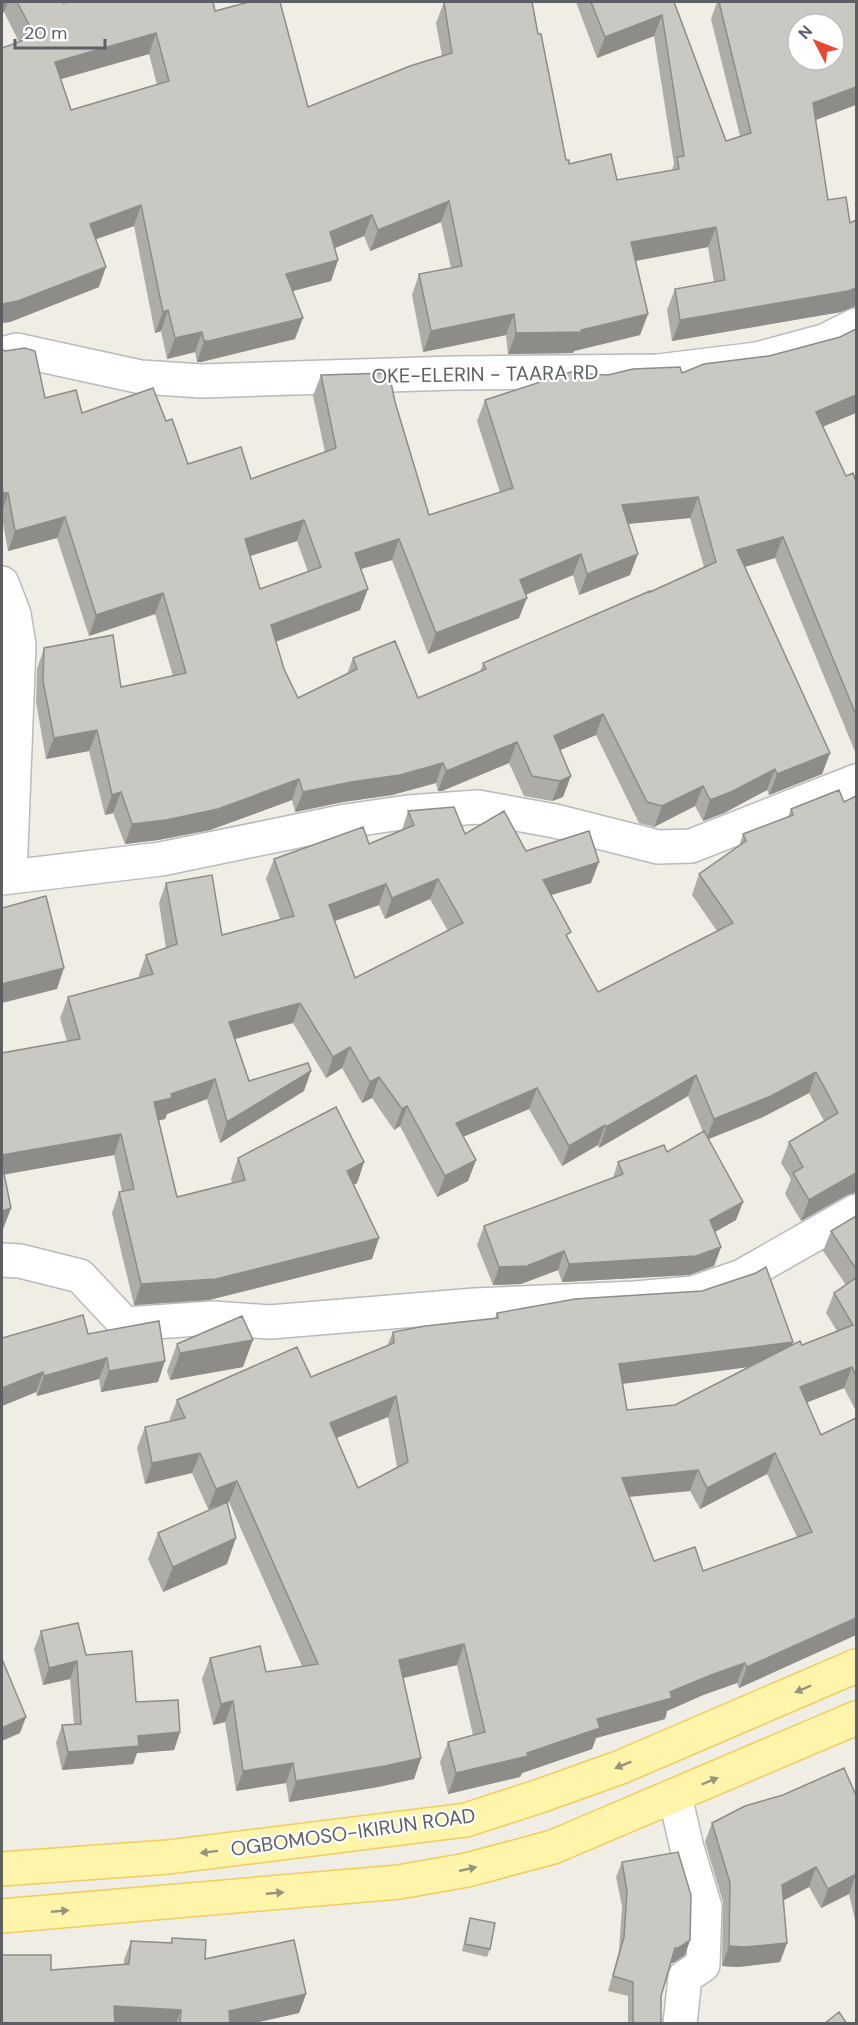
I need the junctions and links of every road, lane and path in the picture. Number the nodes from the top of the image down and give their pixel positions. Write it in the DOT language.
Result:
graph roads {
  1 [pos="856,325"];
  2 [pos="2,354"];
  3 [pos="2,583"];
  4 [pos="856,782"];
  5 [pos="6,877"];
  6 [pos="856,1211"];
  7 [pos="2,1260"];
  8 [pos="856,1666"];
  9 [pos="856,1718"];
  10 [pos="675,1796"];
  11 [pos="2,1869"];
  12 [pos="2,1916"];
  13 [pos="680,2024"];
  1 -- 2 [label="street, OKE-ELERIN - TAARA RD"];
  3 -- 5 [label="street"];
  4 -- 5 [label="street"];
  6 -- 7 [label="street"];
  8 -- 11 [label="main road, OGBOMOSO-IKIRUN ROAD, one-way"];
  10 -- 9 [label="main road, one-way"];
  12 -- 10 [label="main road, one-way"];
  10 -- 13 [label="street"];
}
